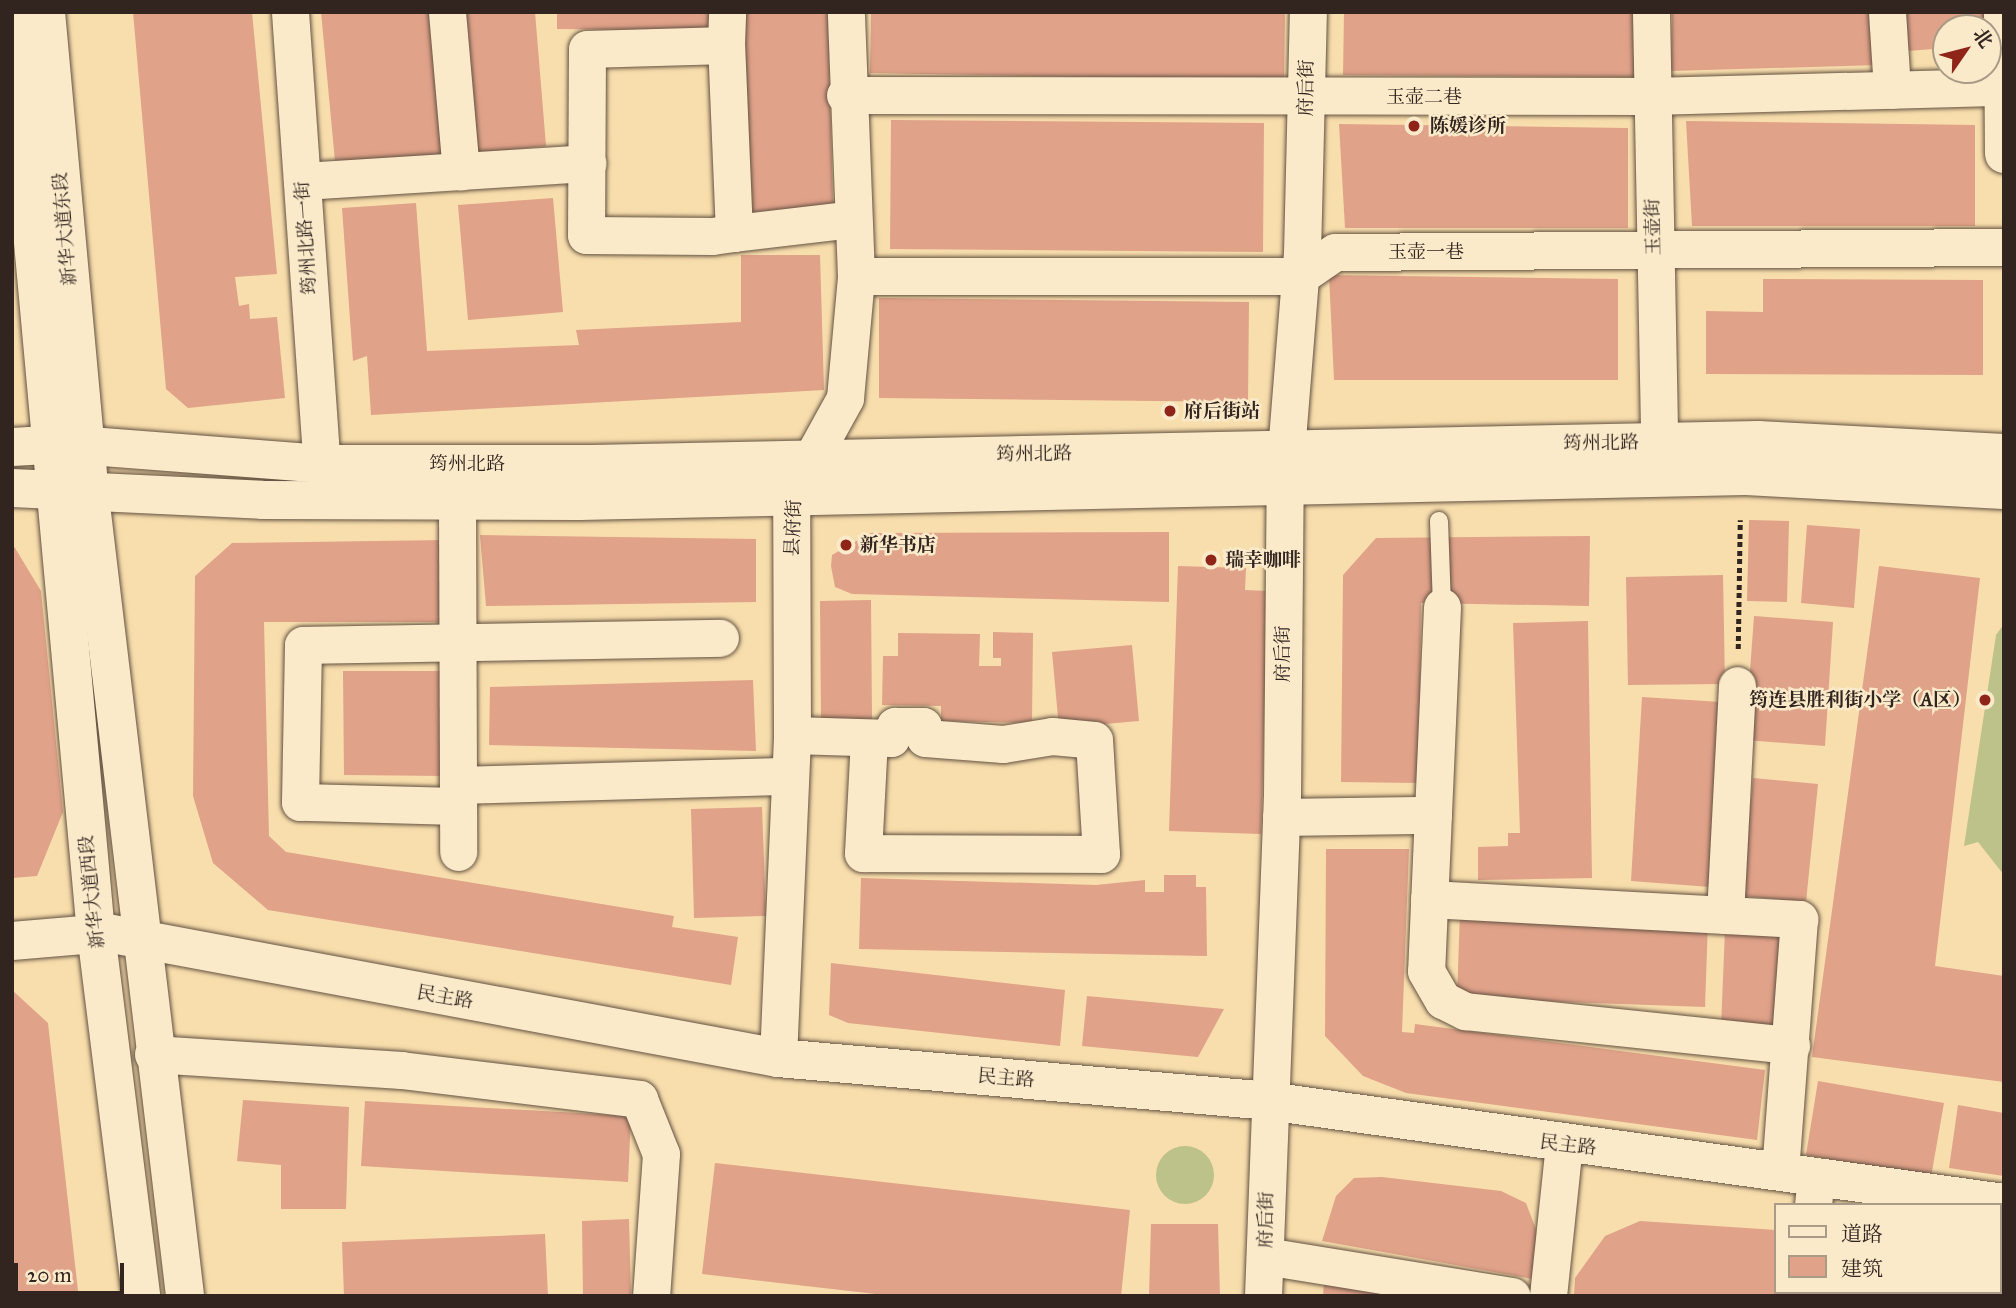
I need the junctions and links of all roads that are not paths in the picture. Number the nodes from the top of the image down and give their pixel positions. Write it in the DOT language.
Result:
graph roads {
  1 [pos="12,12"];
  2 [pos="46,12"];
  3 [pos="290,12"];
  4 [pos="447,12"];
  5 [pos="846,12"];
  6 [pos="1308,12"];
  7 [pos="1651,12"];
  8 [pos="1887,12"];
  9 [pos="2003,12"];
  10 [pos="726,29"];
  11 [pos="2003,87"];
  12 [pos="1892,90"];
  13 [pos="845,95"];
  14 [pos="1651,96"];
  15 [pos="1306,98"];
  16 [pos="2004,154"];
  17 [pos="587,163"];
  18 [pos="461,171"];
  19 [pos="302,181"];
  20 [pos="853,219"];
  21 [pos="734,233"];
  22 [pos="2004,247"];
  23 [pos="1653,251"];
  24 [pos="23,260"];
  25 [pos="856,275"];
  26 [pos="1300,276"];
  27 [pos="1659,442"];
  28 [pos="66,445"];
  29 [pos="12,447"];
  30 [pos="812,459"];
  31 [pos="2003,459"];
  32 [pos="322,464"];
  33 [pos="1285,466"];
  34 [pos="70,487"];
  35 [pos="12,488"];
  36 [pos="791,496"];
  37 [pos="457,500"];
  38 [pos="1439,521"];
  39 [pos="1442,607"];
  40 [pos="720,638"];
  41 [pos="459,641"];
  42 [pos="1737,685"];
  43 [pos="792,735"];
  44 [pos="869,738"];
  45 [pos="790,776"];
  46 [pos="458,795"];
  47 [pos="1433,815"];
  48 [pos="1281,817"];
  49 [pos="458,852"];
  50 [pos="1429,899"];
  51 [pos="1725,915"];
  52 [pos="96,933"];
  53 [pos="12,941"];
  54 [pos="138,941"];
  55 [pos="1791,1045"];
  56 [pos="153,1054"];
  57 [pos="778,1058"];
  58 [pos="1268,1101"];
  59 [pos="1564,1145"];
  60 [pos="1803,1184"];
  61 [pos="2004,1203"];
  62 [pos="1265,1256"];
  63 [pos="1440,1290"];
  64 [pos="141,1296"];
  65 [pos="185,1296"];
  66 [pos="651,1296"];
  67 [pos="1264,1296"];
  68 [pos="1512,1296"];
  69 [pos="1548,1296"];
  1 -- 24 [label="main road, 新华大道东段"];
  2 -- 28 [label="main road, 新华大道东段"];
  3 -- 19 [label="street, 筠州北路一街"];
  4 -- 18 [label="street"];
  5 -- 13 [label="street, 县府街"];
  6 -- 15 [label="street, 府后街"];
  7 -- 14 [label="street, 玉壶街"];
  8 -- 12 [label="street"];
  9 -- 11 [label="main road"];
  10 -- 17 [label="street"];
  10 -- 21 [label="street"];
  11 -- 12 [label="street, 玉壶二巷"];
  11 -- 16 [label="main road"];
  12 -- 14 [label="street, 玉壶二巷"];
  13 -- 15 [label="street, 玉壶二巷"];
  13 -- 20 [label="street, 县府街"];
  14 -- 15 [label="street, 玉壶二巷"];
  14 -- 23 [label="street, 玉壶街"];
  15 -- 26 [label="street, 府后街"];
  17 -- 18 [label="street"];
  17 -- 21 [label="street"];
  18 -- 19 [label="street"];
  19 -- 32 [label="street, 筠州北路一街"];
  20 -- 21 [label="street"];
  20 -- 25 [label="street, 县府街"];
  22 -- 23 [label="street, 玉壶一巷"];
  23 -- 26 [label="street, 玉壶一巷"];
  23 -- 27 [label="street, 玉壶街"];
  24 -- 28 [label="main road, 新华大道东段"];
  25 -- 26 [label="street"];
  25 -- 30 [label="street, 县府街"];
  26 -- 33 [label="street, 府后街"];
  27 -- 31 [label="main road, 筠州北路"];
  27 -- 33 [label="main road, 筠州北路"];
  28 -- 29 [label="main road, 筠州北路"];
  28 -- 32 [label="main road, 筠州北路"];
  28 -- 34 [label="main road"];
  30 -- 32 [label="main road, 筠州北路"];
  30 -- 33 [label="main road, 筠州北路"];
  30 -- 36 [label="street, 县府街"];
  31 -- 33 [label="main road, 筠州北路"];
  33 -- 36 [label="main road, 筠州北路"];
  33 -- 48 [label="street, 府后街"];
  34 -- 35 [label="main road, 筠州北路"];
  34 -- 37 [label="main road, 筠州北路"];
  34 -- 52 [label="main road, 新华大道西段"];
  34 -- 54 [label="main road"];
  36 -- 37 [label="main road, 筠州北路"];
  36 -- 43 [label="street, 县府街"];
  37 -- 41 [label="street"];
  38 -- 39 [label="lane"];
  39 -- 47 [label="street"];
  40 -- 41 [label="street"];
  41 -- 46 [label="street"];
  41 -- 46 [label="street"];
  42 -- 51 [label="street"];
  43 -- 44 [label="street"];
  43 -- 45 [label="street, 县府街"];
  44 -- 44 [label="street"];
  45 -- 46 [label="street"];
  45 -- 57 [label="street, 县府街"];
  46 -- 49 [label="street"];
  47 -- 48 [label="street"];
  47 -- 50 [label="street"];
  48 -- 58 [label="street, 府后街"];
  50 -- 51 [label="street"];
  50 -- 55 [label="street"];
  51 -- 55 [label="street"];
  52 -- 53 [label="main road, 民主路"];
  52 -- 54 [label="main road, 民主路"];
  52 -- 64 [label="main road, 新华大道西段"];
  54 -- 56 [label="main road"];
  54 -- 57 [label="main road, 民主路"];
  55 -- 60 [label="street"];
  56 -- 65 [label="main road"];
  56 -- 66 [label="street"];
  57 -- 58 [label="main road, 民主路"];
  58 -- 59 [label="main road, 民主路"];
  58 -- 62 [label="street, 府后街"];
  59 -- 60 [label="main road, 民主路"];
  59 -- 69 [label="street"];
  60 -- 61 [label="main road, 民主路"];
  62 -- 63 [label="street"];
  62 -- 67 [label="street, 府后街"];
  63 -- 68 [label="street"];
}
